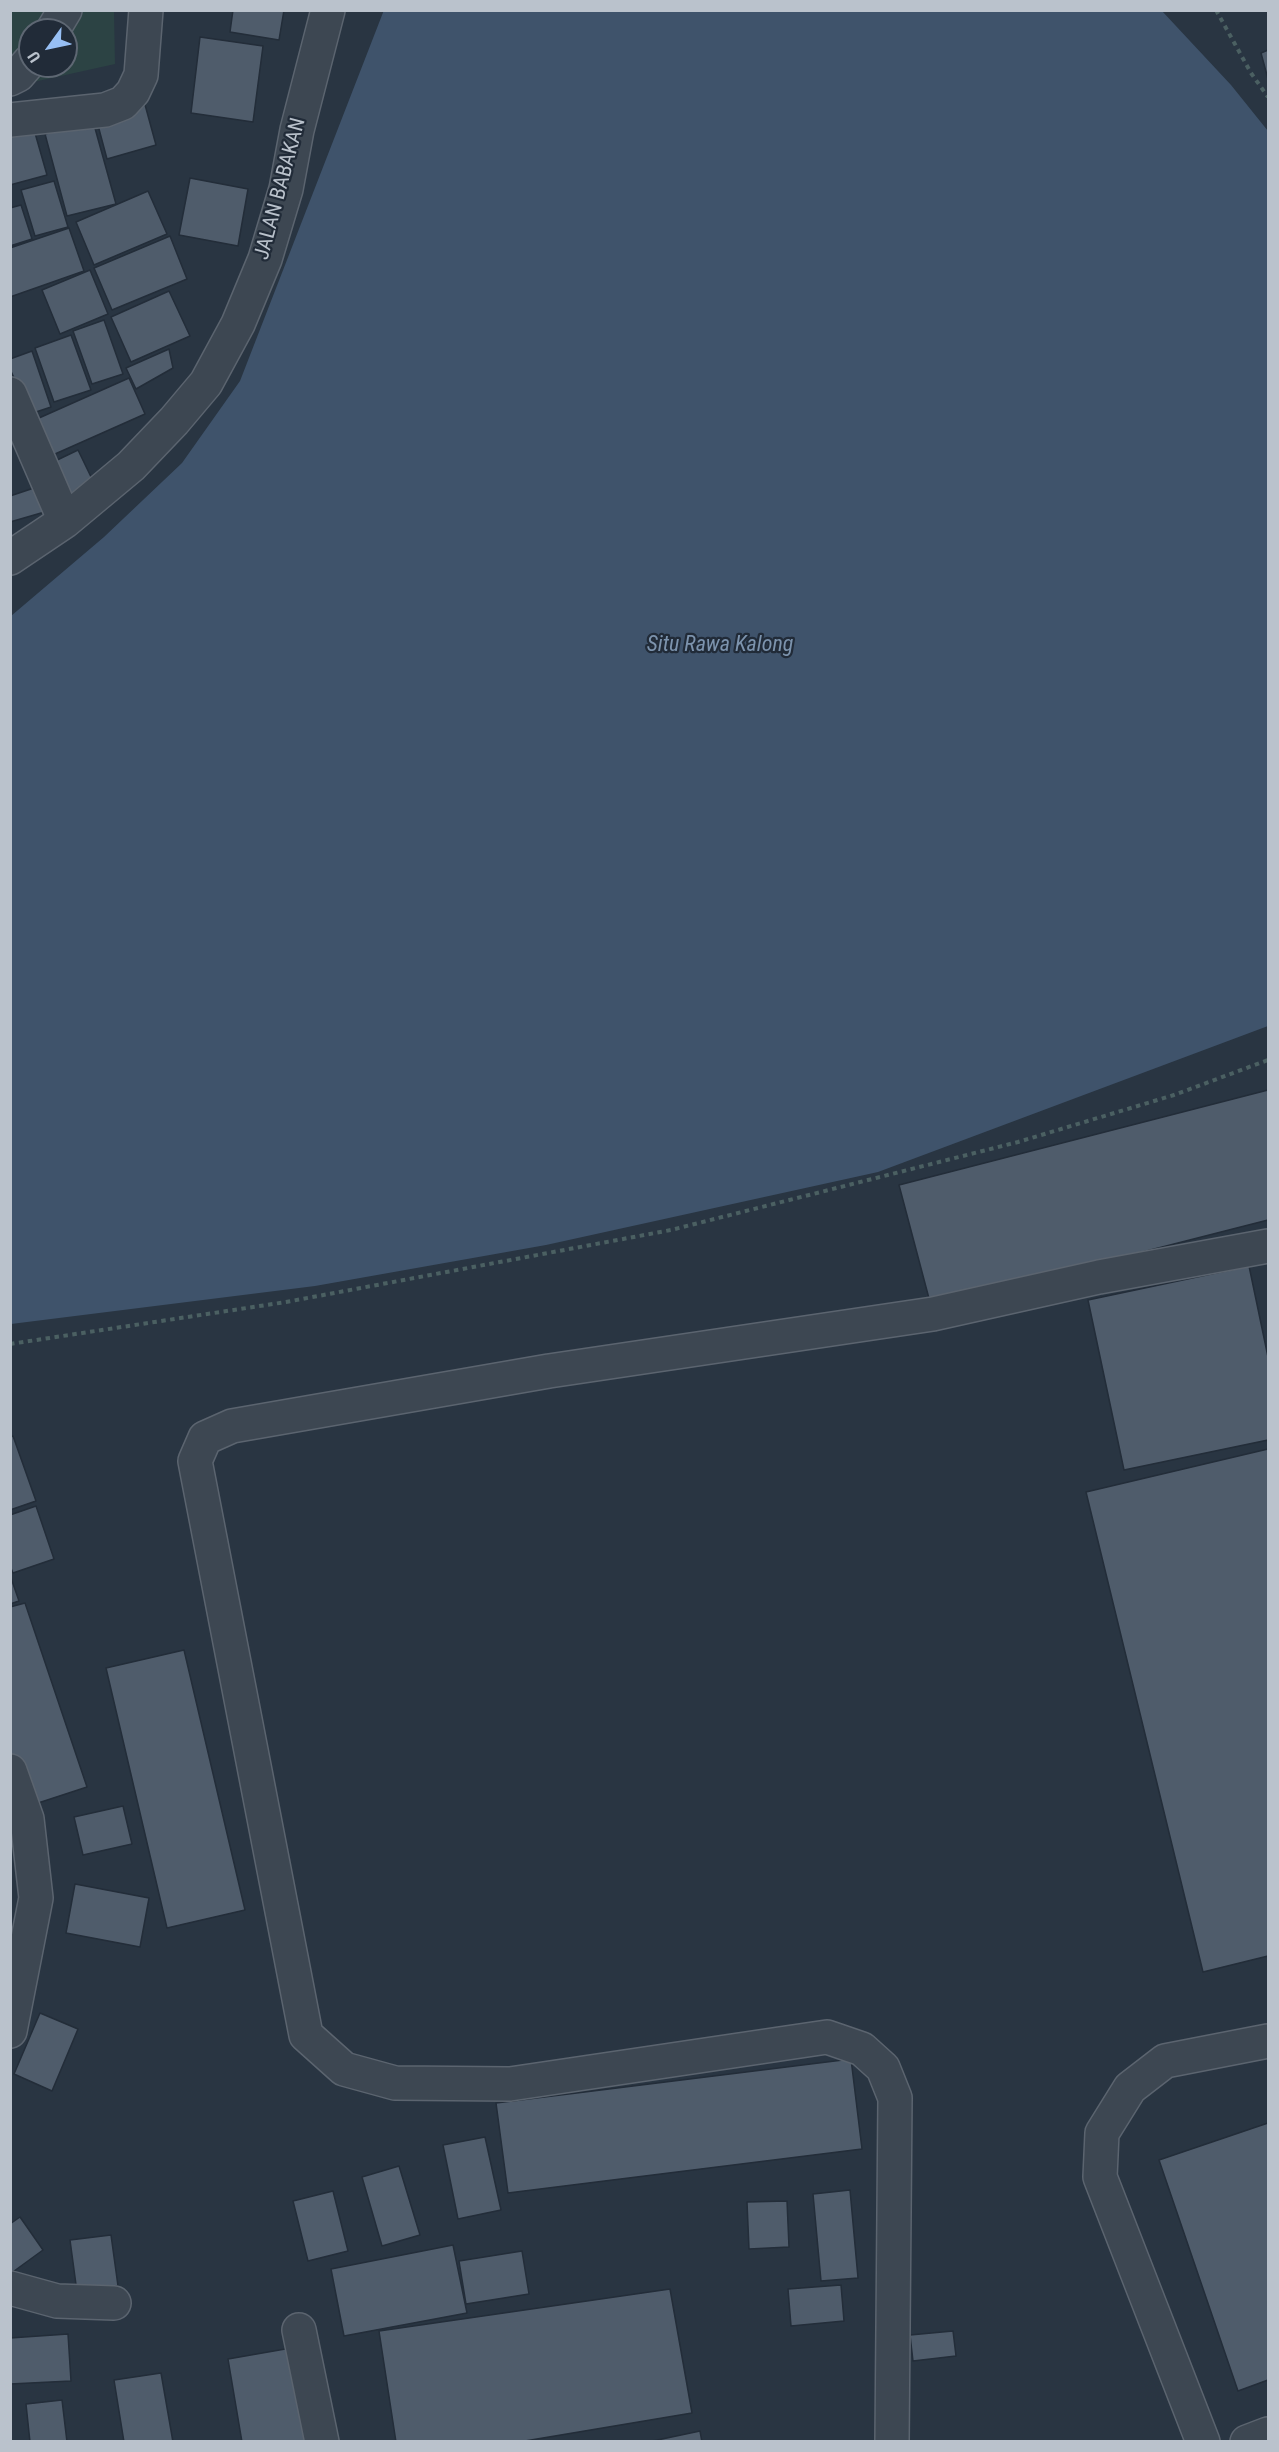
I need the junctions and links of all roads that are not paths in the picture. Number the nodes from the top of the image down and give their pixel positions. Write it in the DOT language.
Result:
graph roads {
  1 [pos="146,10"];
  2 [pos="328,10"];
  3 [pos="10,120"];
  4 [pos="10,394"];
  5 [pos="65,521"];
  6 [pos="10,558"];
  7 [pos="1269,1246"];
  8 [pos="10,1771"];
  9 [pos="10,2031"];
  10 [pos="1269,2042"];
  11 [pos="10,2288"];
  12 [pos="114,2303"];
  13 [pos="299,2330"];
  14 [pos="1269,2434"];
  15 [pos="322,2442"];
  16 [pos="892,2442"];
  17 [pos="1203,2442"];
  18 [pos="1247,2442"];
  1 -- 3 [label="street"];
  2 -- 5 [label="street, JALAN BABAKAN"];
  4 -- 5 [label="street"];
  5 -- 6 [label="street, JALAN BABAKAN"];
  7 -- 16 [label="street"];
  8 -- 9 [label="street"];
  10 -- 17 [label="street"];
  11 -- 12 [label="street"];
  13 -- 15 [label="street"];
  14 -- 18 [label="street"];
}
